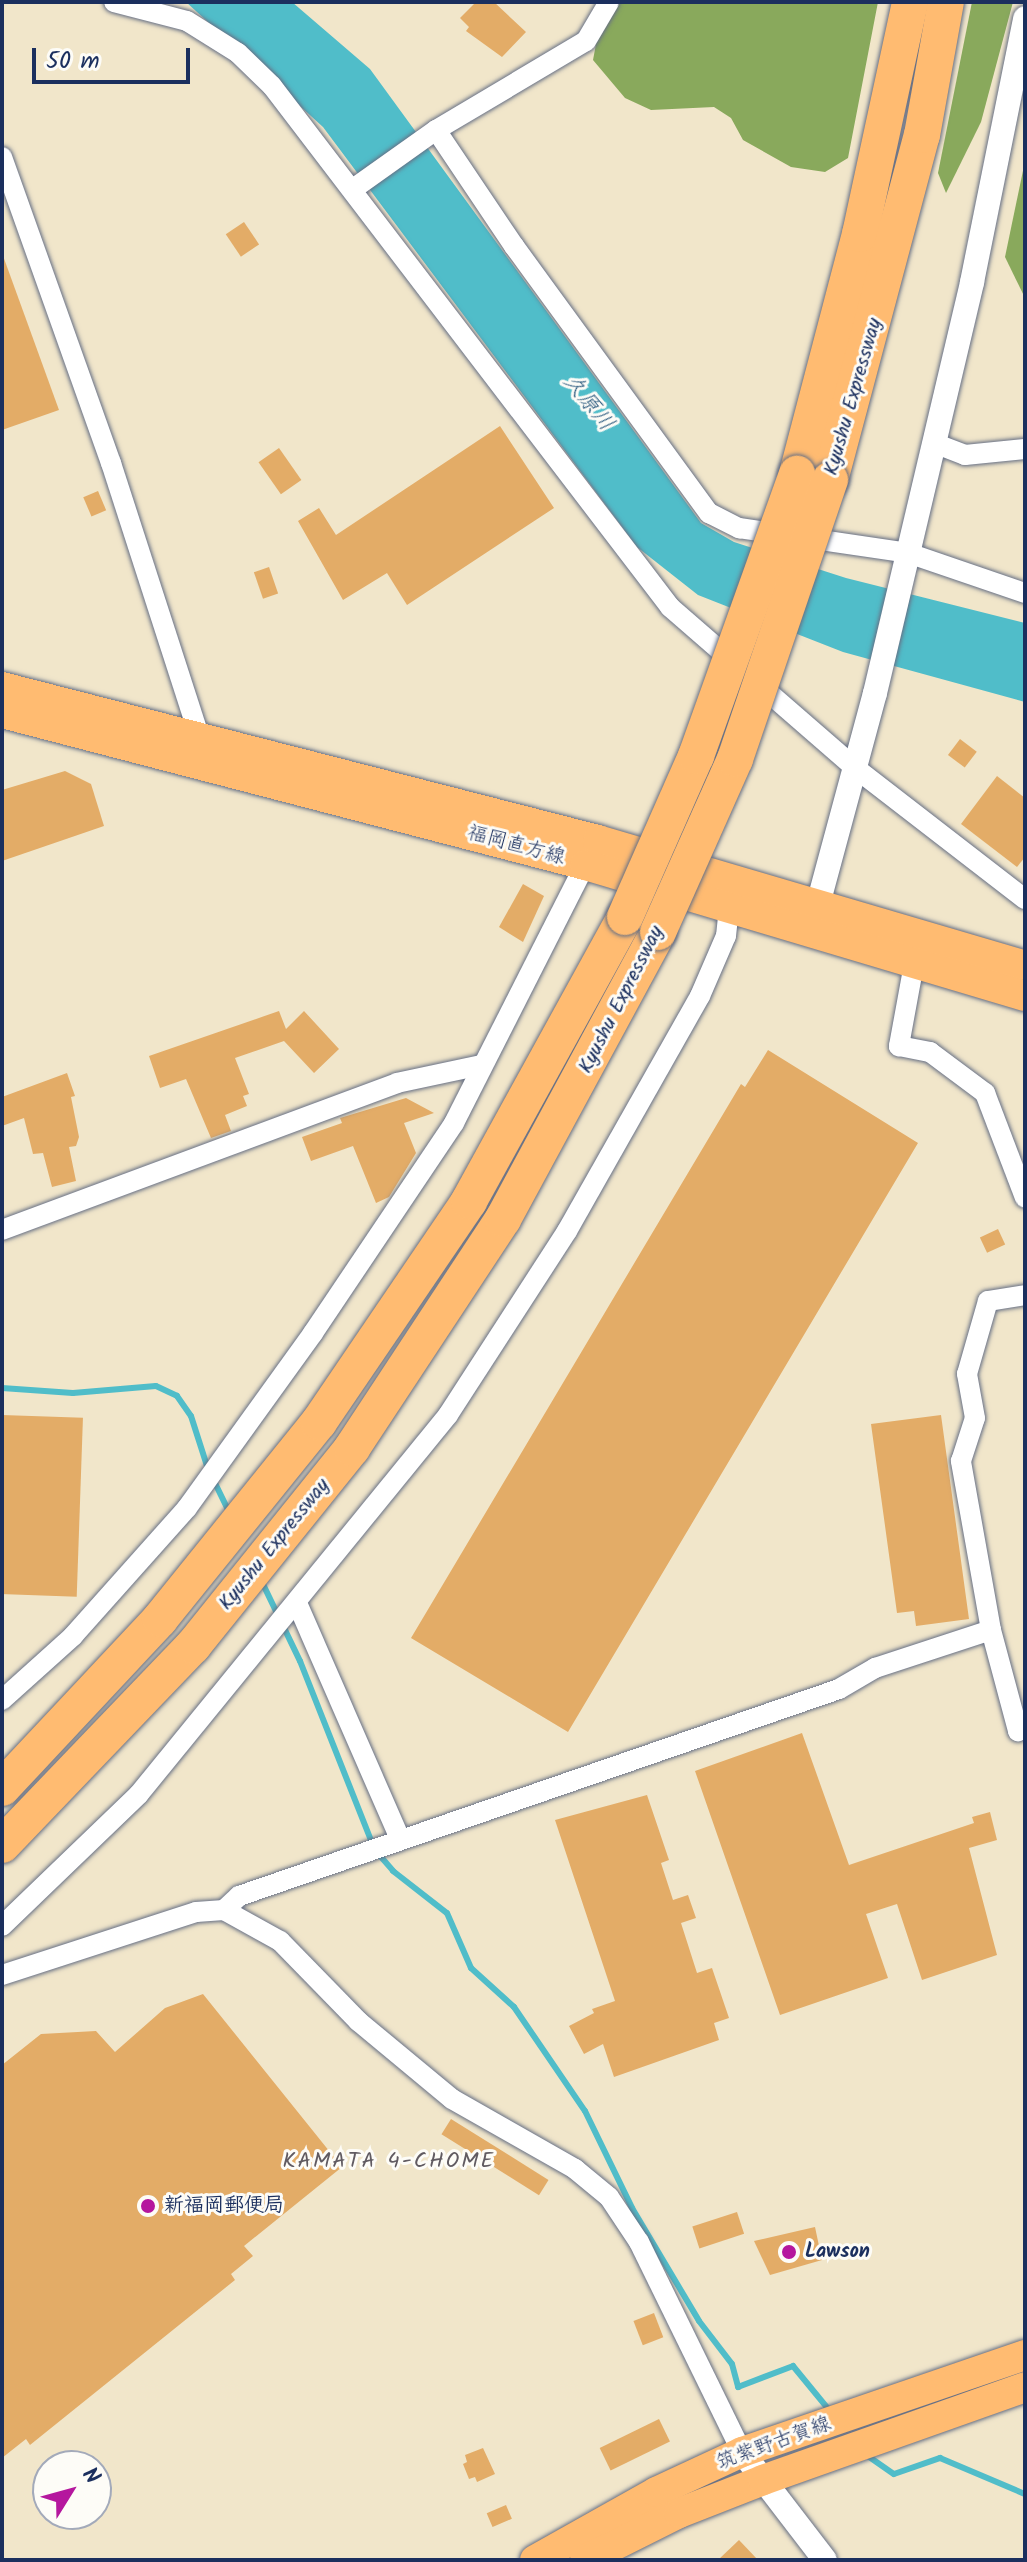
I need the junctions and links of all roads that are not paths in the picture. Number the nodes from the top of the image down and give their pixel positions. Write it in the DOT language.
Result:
graph roads {
  1 [pos="114,2"];
  2 [pos="609,2"];
  3 [pos="910,2"];
  4 [pos="946,2"];
  5 [pos="1025,18"];
  6 [pos="436,130"];
  7 [pos="2,157"];
  8 [pos="359,185"];
  9 [pos="934,443"];
  10 [pos="1025,449"];
  11 [pos="814,477"];
  12 [pos="908,553"];
  13 [pos="1025,593"];
  14 [pos="2,687"];
  15 [pos="2,713"];
  16 [pos="200,739"];
  17 [pos="854,767"];
  18 [pos="585,865"];
  19 [pos="1025,899"];
  20 [pos="729,907"];
  21 [pos="814,917"];
  22 [pos="916,948"];
  23 [pos="1025,966"];
  24 [pos="1025,996"];
  25 [pos="482,1065"];
  26 [pos="1025,1198"];
  27 [pos="2,1230"];
  28 [pos="1025,1295"];
  29 [pos="297,1603"];
  30 [pos="991,1630"];
  31 [pos="2,1700"];
  32 [pos="1025,1729"];
  33 [pos="2,1788"];
  34 [pos="400,1839"];
  35 [pos="2,1845"];
  36 [pos="224,1910"];
  37 [pos="2,1926"];
  38 [pos="2,1975"];
  39 [pos="1025,2355"];
  40 [pos="1025,2387"];
  41 [pos="742,2452"];
  42 [pos="763,2480"];
  43 [pos="535,2560"];
  44 [pos="585,2560"];
  45 [pos="825,2560"];
  1 -- 8 [label="street"];
  2 -- 6 [label="street"];
  3 -- 11 [label="highway, Kyushu Expressway"];
  4 -- 11 [label="highway, Kyushu Expressway"];
  5 -- 9 [label="street"];
  6 -- 8 [label="street"];
  6 -- 12 [label="street"];
  7 -- 16 [label="street"];
  8 -- 17 [label="street"];
  9 -- 10 [label="street"];
  9 -- 12 [label="street"];
  11 -- 33 [label="highway, Kyushu Expressway, bridge"];
  11 -- 35 [label="highway, Kyushu Expressway, bridge"];
  12 -- 13 [label="street"];
  12 -- 17 [label="street"];
  14 -- 16 [label="main road, 福岡直方線"];
  15 -- 18 [label="main road, 福岡直方線"];
  16 -- 21 [label="main road, 福岡直方線"];
  17 -- 19 [label="street"];
  17 -- 21 [label="street"];
  18 -- 20 [label="main road, 福岡直方線"];
  18 -- 25 [label="street"];
  20 -- 21 [label="main road, 福岡直方線"];
  20 -- 29 [label="street"];
  21 -- 22 [label="main road, 福岡直方線"];
  22 -- 23 [label="main road, 福岡直方線"];
  22 -- 24 [label="main road, 福岡直方線"];
  22 -- 26 [label="street"];
  25 -- 27 [label="street"];
  25 -- 31 [label="street"];
  28 -- 30 [label="street"];
  29 -- 34 [label="street"];
  29 -- 37 [label="street"];
  30 -- 32 [label="street"];
  30 -- 34 [label="street"];
  34 -- 36 [label="street"];
  36 -- 38 [label="street"];
  36 -- 41 [label="street"];
  39 -- 41 [label="main road, 筑紫野古賀線"];
  40 -- 42 [label="main road, 筑紫野古賀線"];
  41 -- 42 [label="street"];
  41 -- 43 [label="main road, 筑紫野古賀線"];
  42 -- 44 [label="main road, 筑紫野古賀線"];
  42 -- 45 [label="street"];
}
